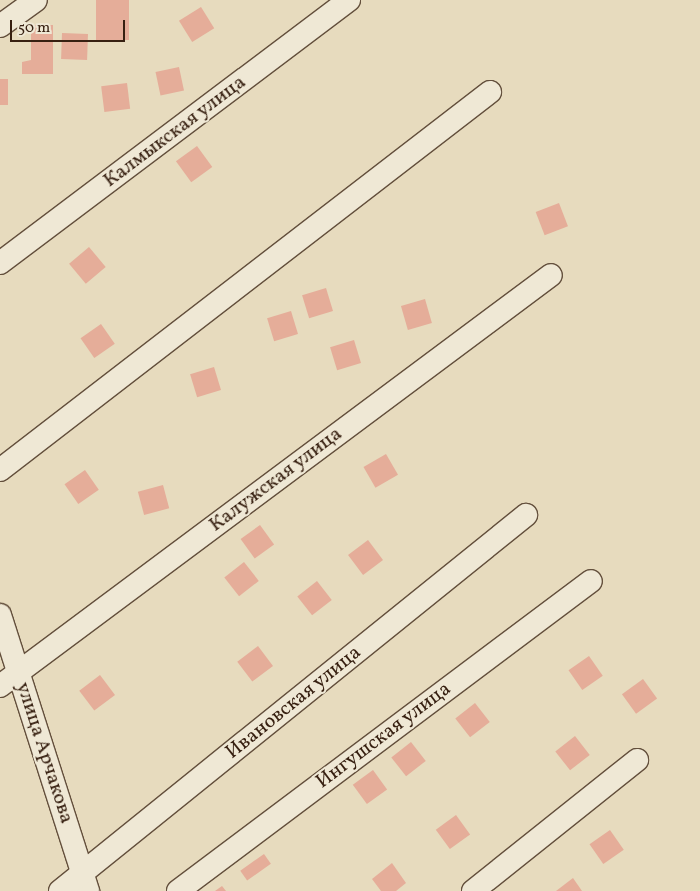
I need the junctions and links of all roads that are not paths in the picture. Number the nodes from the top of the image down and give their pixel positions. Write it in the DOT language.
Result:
graph roads {
  1 [pos="36,0"];
  2 [pos="349,0"];
  3 [pos="0,26"];
  4 [pos="490,92"];
  5 [pos="0,263"];
  6 [pos="551,275"];
  7 [pos="0,470"];
  8 [pos="526,515"];
  9 [pos="590,581"];
  10 [pos="0,615"];
  11 [pos="18,672"];
  12 [pos="0,686"];
  13 [pos="638,760"];
  14 [pos="85,883"];
  15 [pos="60,891"];
  16 [pos="178,891"];
  17 [pos="473,891"];
  1 -- 3 [label="street"];
  2 -- 5 [label="street, Калмыкская улица"];
  4 -- 7 [label="street"];
  6 -- 11 [label="street, Калужская улица"];
  8 -- 14 [label="street, Ивановская улица"];
  9 -- 16 [label="street, Ингушская улица"];
  10 -- 11 [label="street, улица Арчакова"];
  11 -- 12 [label="street, Калужская улица"];
  11 -- 14 [label="street, улица Арчакова"];
  13 -- 17 [label="street"];
  14 -- 15 [label="street, Ивановская улица"];
}
